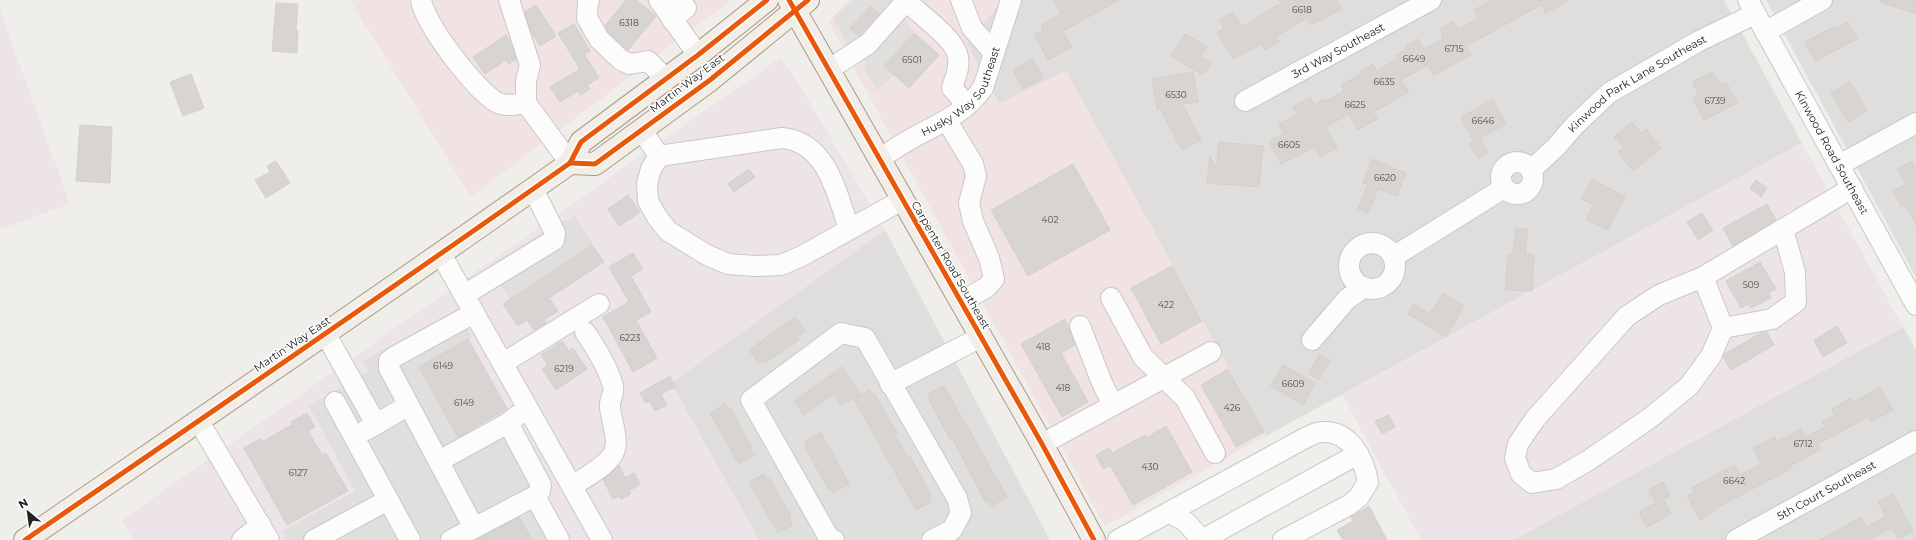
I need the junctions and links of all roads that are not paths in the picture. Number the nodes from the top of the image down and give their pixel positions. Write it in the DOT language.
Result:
graph roads {
  1 [pos="422,0"];
  2 [pos="509,0"];
  3 [pos="589,0"];
  4 [pos="659,0"];
  5 [pos="767,0"];
  6 [pos="906,0"];
  7 [pos="961,0"];
  8 [pos="1011,0"];
  9 [pos="1430,0"];
  10 [pos="1822,0"];
  11 [pos="798,4"];
  12 [pos="683,7"];
  13 [pos="1751,7"];
  14 [pos="1765,32"];
  15 [pos="994,53"];
  16 [pos="698,55"];
  17 [pos="828,70"];
  18 [pos="666,79"];
  19 [pos="1245,101"];
  20 [pos="526,103"];
  21 [pos="967,105"];
  22 [pos="946,121"];
  23 [pos="1916,124"];
  24 [pos="642,130"];
  25 [pos="659,156"];
  26 [pos="879,159"];
  27 [pos="570,163"];
  28 [pos="1839,165"];
  29 [pos="1852,188"];
  30 [pos="533,189"];
  31 [pos="902,200"];
  32 [pos="849,229"];
  33 [pos="1783,229"];
  34 [pos="441,254"];
  35 [pos="1393,257"];
  36 [pos="1703,276"];
  37 [pos="1364,287"];
  38 [pos="464,295"];
  39 [pos="1111,298"];
  40 [pos="961,302"];
  41 [pos="599,304"];
  42 [pos="1916,305"];
  43 [pos="474,313"];
  44 [pos="1080,326"];
  45 [pos="1723,328"];
  46 [pos="585,332"];
  47 [pos="325,333"];
  48 [pos="981,337"];
  49 [pos="1312,340"];
  50 [pos="1211,352"];
  51 [pos="503,363"];
  52 [pos="1166,377"];
  53 [pos="890,384"];
  54 [pos="335,402"];
  55 [pos="409,405"];
  56 [pos="1113,405"];
  57 [pos="527,407"];
  58 [pos="198,420"];
  59 [pos="508,423"];
  60 [pos="376,424"];
  61 [pos="354,437"];
  62 [pos="1916,442"];
  63 [pos="1042,444"];
  64 [pos="1215,454"];
  65 [pos="1358,454"];
  66 [pos="439,462"];
  67 [pos="572,486"];
  68 [pos="535,496"];
  69 [pos="388,500"];
  70 [pos="1171,511"];
  71 [pos="474,528"];
  72 [pos="265,533"];
  73 [pos="1310,534"];
  74 [pos="25,540"];
  75 [pos="242,540"];
  76 [pos="314,540"];
  77 [pos="410,540"];
  78 [pos="451,540"];
  79 [pos="559,540"];
  80 [pos="602,540"];
  81 [pos="834,540"];
  82 [pos="932,540"];
  83 [pos="1094,540"];
  84 [pos="1118,540"];
  85 [pos="1202,540"];
  86 [pos="1283,540"];
  87 [pos="1736,540"];
  1 -- 20 [label="street"];
  2 -- 20 [label="street"];
  3 -- 18 [label="street"];
  4 -- 12 [label="street"];
  5 -- 16 [label="main road, Martin Way East"];
  6 -- 17 [label="street"];
  6 -- 21 [label="street"];
  7 -- 15 [label="street"];
  8 -- 15 [label="street, Husky Way Southeast"];
  9 -- 19 [label="street, 3rd Way Southeast"];
  10 -- 14 [label="street"];
  11 -- 17 [label="main road, Carpenter Road Southeast"];
  11 -- 24 [label="main road, Martin Way East"];
  12 -- 16 [label="street"];
  13 -- 14 [label="street, Kinwood Road Southeast"];
  13 -- 35 [label="street, Kinwood Park Lane Southeast"];
  14 -- 28 [label="street, Kinwood Road Southeast"];
  15 -- 21 [label="street, Husky Way Southeast"];
  16 -- 18 [label="main road, Martin Way East"];
  17 -- 26 [label="main road, Carpenter Road Southeast"];
  18 -- 27 [label="main road, Martin Way East"];
  20 -- 27 [label="street"];
  21 -- 22 [label="street, Husky Way Southeast"];
  22 -- 26 [label="street, Husky Way Southeast"];
  22 -- 40 [label="street"];
  23 -- 28 [label="street"];
  24 -- 25 [label="street"];
  24 -- 27 [label="main road, Martin Way East"];
  25 -- 32 [label="street"];
  25 -- 32 [label="street"];
  26 -- 31 [label="main road, Carpenter Road Southeast"];
  27 -- 30 [label="main road, Martin Way East"];
  28 -- 29 [label="street, Kinwood Road Southeast"];
  29 -- 33 [label="street"];
  29 -- 42 [label="street, Kinwood Road Southeast"];
  30 -- 34 [label="main road, Martin Way East"];
  30 -- 38 [label="street"];
  31 -- 32 [label="street"];
  31 -- 40 [label="main road, Carpenter Road Southeast"];
  33 -- 36 [label="street"];
  33 -- 45 [label="street"];
  34 -- 38 [label="street"];
  34 -- 47 [label="main road, Martin Way East"];
  35 -- 37 [label="street"];
  35 -- 37 [label="street"];
  36 -- 45 [label="street"];
  36 -- 45 [label="street"];
  37 -- 49 [label="street"];
  38 -- 43 [label="street"];
  39 -- 52 [label="street"];
  40 -- 48 [label="main road, Carpenter Road Southeast"];
  41 -- 51 [label="street"];
  43 -- 51 [label="street"];
  43 -- 55 [label="street"];
  44 -- 56 [label="street"];
  46 -- 67 [label="street"];
  47 -- 58 [label="main road, Martin Way East"];
  47 -- 60 [label="street"];
  48 -- 53 [label="street"];
  48 -- 63 [label="main road, Carpenter Road Southeast"];
  50 -- 52 [label="street"];
  51 -- 57 [label="street"];
  52 -- 56 [label="street"];
  52 -- 64 [label="street"];
  53 -- 81 [label="street"];
  53 -- 82 [label="street"];
  54 -- 61 [label="street"];
  55 -- 60 [label="street"];
  55 -- 66 [label="street"];
  56 -- 63 [label="street"];
  57 -- 59 [label="street"];
  57 -- 67 [label="street"];
  58 -- 72 [label="street"];
  58 -- 74 [label="main road, Martin Way East"];
  59 -- 66 [label="street"];
  59 -- 68 [label="street"];
  60 -- 61 [label="street"];
  61 -- 69 [label="street"];
  62 -- 87 [label="street, 5th Court Southeast"];
  63 -- 83 [label="main road, Carpenter Road Southeast"];
  65 -- 70 [label="street"];
  65 -- 73 [label="street"];
  65 -- 85 [label="street"];
  66 -- 71 [label="street"];
  67 -- 80 [label="street"];
  68 -- 71 [label="street"];
  68 -- 79 [label="street"];
  69 -- 76 [label="street"];
  69 -- 77 [label="street"];
  70 -- 84 [label="street"];
  70 -- 85 [label="street"];
  71 -- 78 [label="street"];
  72 -- 75 [label="street"];
  73 -- 86 [label="street"];
}
